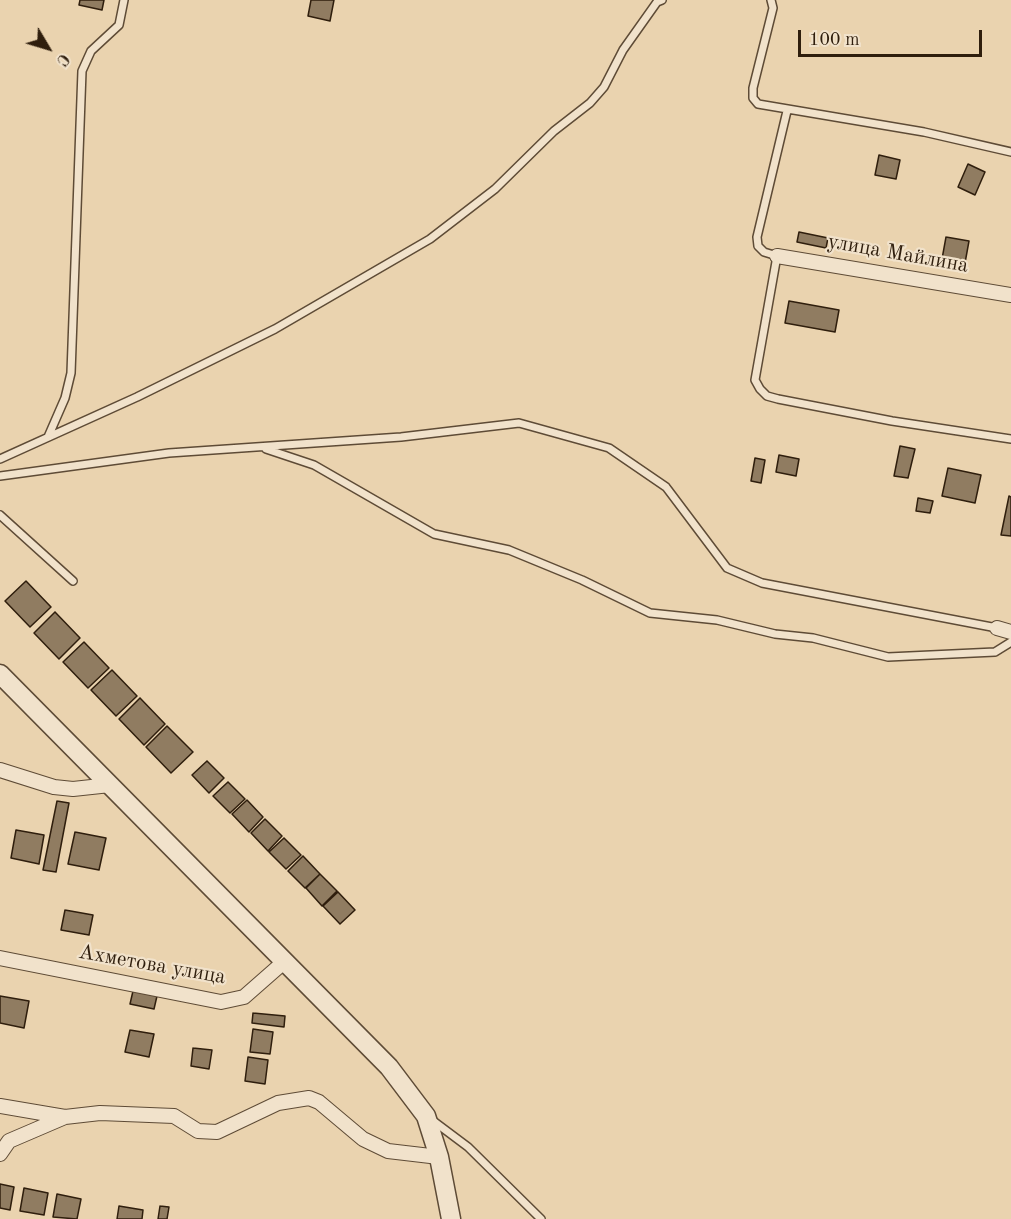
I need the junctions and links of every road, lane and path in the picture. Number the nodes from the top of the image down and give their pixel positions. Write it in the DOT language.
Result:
graph roads {
  1 [pos="124,0"];
  2 [pos="771,0"];
  3 [pos="658,1"];
  4 [pos="787,111"];
  5 [pos="1011,152"];
  6 [pos="777,256"];
  7 [pos="1011,295"];
  8 [pos="48,437"];
  9 [pos="1011,439"];
  10 [pos="261,447"];
  11 [pos="0,459"];
  12 [pos="0,476"];
  13 [pos="0,515"];
  14 [pos="73,581"];
  15 [pos="997,628"];
  16 [pos="1011,632"];
  17 [pos="1011,642"];
  18 [pos="0,674"];
  19 [pos="0,770"];
  20 [pos="110,785"];
  21 [pos="0,958"];
  22 [pos="285,961"];
  23 [pos="0,1106"];
  24 [pos="426,1116"];
  25 [pos="65,1117"];
  26 [pos="0,1154"];
  27 [pos="439,1157"];
  28 [pos="452,1219"];
  29 [pos="541,1219"];
  1 -- 8 [label="lane"];
  2 -- 4 [label="lane"];
  3 -- 8 [label="lane"];
  4 -- 5 [label="lane"];
  4 -- 6 [label="lane"];
  6 -- 7 [label="street, улица Майлина"];
  6 -- 9 [label="lane"];
  8 -- 11 [label="lane"];
  10 -- 12 [label="lane"];
  10 -- 15 [label="lane"];
  10 -- 17 [label="lane"];
  13 -- 14 [label="lane"];
  15 -- 16 [label="street"];
  18 -- 20 [label="street"];
  19 -- 20 [label="street"];
  20 -- 22 [label="street"];
  21 -- 22 [label="street, Ахметова улица"];
  22 -- 24 [label="street"];
  23 -- 25 [label="street"];
  24 -- 27 [label="street"];
  24 -- 29 [label="lane"];
  25 -- 26 [label="street"];
  25 -- 27 [label="street"];
  27 -- 28 [label="street"];
}
